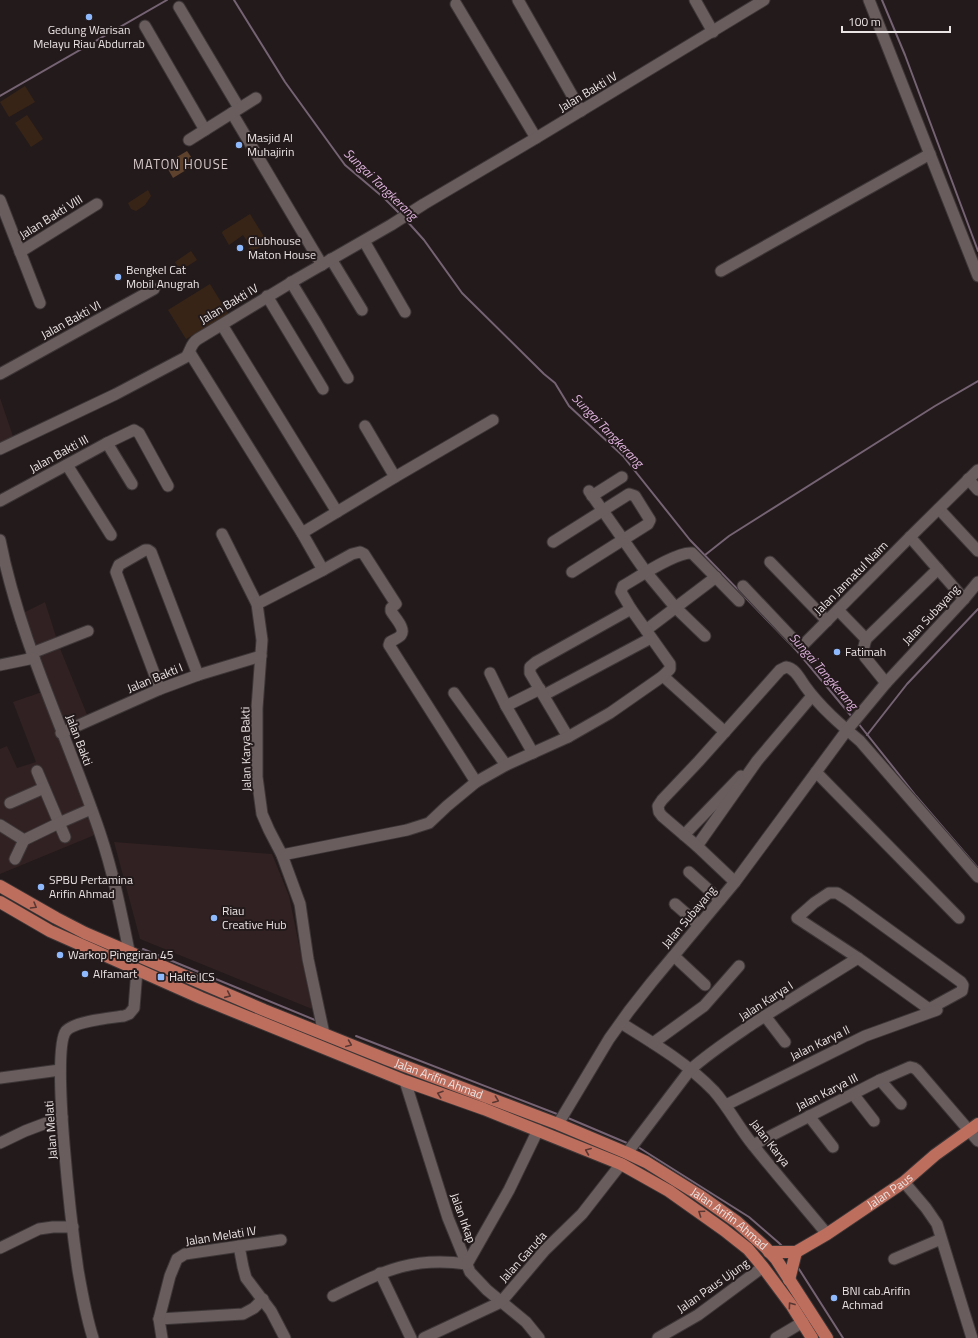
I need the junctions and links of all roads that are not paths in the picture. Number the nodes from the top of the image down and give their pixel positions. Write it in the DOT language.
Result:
graph roads {
  1 [pos="518,0"];
  2 [pos="695,0"];
  3 [pos="764,0"];
  4 [pos="869,0"];
  5 [pos="456,4"];
  6 [pos="179,7"];
  7 [pos="145,26"];
  8 [pos="713,32"];
  9 [pos="256,98"];
  10 [pos="236,111"];
  11 [pos="581,111"];
  12 [pos="205,130"];
  13 [pos="536,138"];
  14 [pos="189,140"];
  15 [pos="930,154"];
  16 [pos="0,200"];
  17 [pos="97,204"];
  18 [pos="2,213"];
  19 [pos="364,241"];
  20 [pos="20,252"];
  21 [pos="326,262"];
  22 [pos="721,271"];
  23 [pos="978,276"];
  24 [pos="291,282"];
  25 [pos="154,289"];
  26 [pos="267,296"];
  27 [pos="40,303"];
  28 [pos="362,310"];
  29 [pos="405,312"];
  30 [pos="222,325"];
  31 [pos="190,353"];
  32 [pos="0,374"];
  33 [pos="348,378"];
  34 [pos="323,389"];
  35 [pos="493,420"];
  36 [pos="365,426"];
  37 [pos="107,443"];
  38 [pos="0,449"];
  39 [pos="67,465"];
  40 [pos="978,470"];
  41 [pos="395,477"];
  42 [pos="622,477"];
  43 [pos="968,479"];
  44 [pos="132,484"];
  45 [pos="168,486"];
  46 [pos="978,490"];
  47 [pos="0,501"];
  48 [pos="939,509"];
  49 [pos="603,510"];
  50 [pos="338,512"];
  51 [pos="302,533"];
  52 [pos="222,534"];
  53 [pos="111,535"];
  54 [pos="910,537"];
  55 [pos="0,540"];
  56 [pos="623,540"];
  57 [pos="553,542"];
  58 [pos="978,551"];
  59 [pos="770,562"];
  60 [pos="938,569"];
  61 [pos="323,570"];
  62 [pos="572,572"];
  63 [pos="646,572"];
  64 [pos="716,577"];
  65 [pos="978,582"];
  66 [pos="743,586"];
  67 [pos="964,599"];
  68 [pos="739,601"];
  69 [pos="257,604"];
  70 [pos="675,607"];
  71 [pos="631,609"];
  72 [pos="838,610"];
  73 [pos="826,621"];
  74 [pos="88,631"];
  75 [pos="649,634"];
  76 [pos="705,636"];
  77 [pos="866,639"];
  78 [pos="33,655"];
  79 [pos="261,656"];
  80 [pos="0,665"];
  81 [pos="490,673"];
  82 [pos="198,675"];
  83 [pos="663,676"];
  84 [pos="886,682"];
  85 [pos="160,689"];
  86 [pos="542,692"];
  87 [pos="454,693"];
  88 [pos="812,696"];
  89 [pos="506,706"];
  90 [pos="849,728"];
  91 [pos="724,732"];
  92 [pos="61,733"];
  93 [pos="568,737"];
  94 [pos="533,753"];
  95 [pos="757,761"];
  96 [pos="506,765"];
  97 [pos="37,771"];
  98 [pos="816,772"];
  99 [pos="476,782"];
  100 [pos="44,788"];
  101 [pos="10,803"];
  102 [pos="91,809"];
  103 [pos="59,823"];
  104 [pos="0,824"];
  105 [pos="684,835"];
  106 [pos="65,837"];
  107 [pos="24,840"];
  108 [pos="697,846"];
  109 [pos="282,855"];
  110 [pos="15,859"];
  111 [pos="689,872"];
  112 [pos="978,877"];
  113 [pos="735,882"];
  114 [pos="0,886"];
  115 [pos="720,900"];
  116 [pos="0,902"];
  117 [pos="675,904"];
  118 [pos="960,918"];
  119 [pos="699,925"];
  120 [pos="129,951"];
  121 [pos="674,956"];
  122 [pos="858,958"];
  123 [pos="739,966"];
  124 [pos="137,970"];
  125 [pos="705,986"];
  126 [pos="964,996"];
  127 [pos="765,1016"];
  128 [pos="621,1023"];
  129 [pos="324,1034"];
  130 [pos="785,1042"];
  131 [pos="654,1043"];
  132 [pos="386,1059"];
  133 [pos="60,1070"];
  134 [pos="690,1070"];
  135 [pos="381,1071"];
  136 [pos="0,1078"];
  137 [pos="880,1080"];
  138 [pos="405,1081"];
  139 [pos="853,1094"];
  140 [pos="901,1104"];
  141 [pos="726,1105"];
  142 [pos="809,1116"];
  143 [pos="62,1118"];
  144 [pos="874,1121"];
  145 [pos="558,1124"];
  146 [pos="973,1127"];
  147 [pos="538,1130"];
  148 [pos="978,1141"];
  149 [pos="0,1142"];
  150 [pos="753,1145"];
  151 [pos="833,1147"];
  152 [pos="626,1153"];
  153 [pos="621,1164"];
  154 [pos="904,1182"];
  155 [pos="73,1227"];
  156 [pos="827,1234"];
  157 [pos="941,1238"];
  158 [pos="281,1240"];
  159 [pos="239,1246"];
  160 [pos="0,1248"];
  161 [pos="769,1252"];
  162 [pos="796,1252"];
  163 [pos="894,1259"];
  164 [pos="467,1264"];
  165 [pos="763,1267"];
  166 [pos="380,1273"];
  167 [pos="789,1280"];
  168 [pos="333,1296"];
  169 [pos="263,1299"];
  170 [pos="501,1302"];
  171 [pos="159,1319"];
  172 [pos="803,1322"];
  173 [pos="93,1338"];
  174 [pos="162,1338"];
  175 [pos="285,1338"];
  176 [pos="411,1338"];
  177 [pos="424,1338"];
  178 [pos="539,1338"];
  179 [pos="658,1338"];
  180 [pos="776,1338"];
  181 [pos="812,1338"];
  182 [pos="827,1338"];
  183 [pos="972,1338"];
  1 -- 11 [label="street"];
  2 -- 8 [label="street"];
  3 -- 8 [label="street, Jalan Bakti IV"];
  4 -- 15 [label="street"];
  5 -- 13 [label="street"];
  6 -- 10 [label="street"];
  7 -- 12 [label="street"];
  8 -- 11 [label="street, Jalan Bakti IV"];
  9 -- 10 [label="street"];
  10 -- 12 [label="street"];
  10 -- 21 [label="street"];
  11 -- 13 [label="street, Jalan Bakti IV"];
  12 -- 14 [label="street"];
  13 -- 19 [label="street, Jalan Bakti IV"];
  15 -- 22 [label="street"];
  15 -- 23 [label="street"];
  16 -- 18 [label="street, Jalan Bakti VIII"];
  17 -- 20 [label="street, Jalan Bakti VIII"];
  18 -- 20 [label="street, Jalan Bakti VIII"];
  19 -- 21 [label="street, Jalan Bakti IV"];
  19 -- 29 [label="street"];
  20 -- 27 [label="street, Jalan Bakti VIII"];
  21 -- 24 [label="street, Jalan Bakti IV"];
  21 -- 28 [label="street"];
  24 -- 26 [label="street, Jalan Bakti IV"];
  24 -- 33 [label="street"];
  25 -- 32 [label="street, Jalan Bakti VI"];
  26 -- 30 [label="street, Jalan Bakti IV"];
  26 -- 34 [label="street"];
  30 -- 31 [label="street, Jalan Bakti IV"];
  30 -- 50 [label="street"];
  31 -- 38 [label="street, Jalan Bakti IV"];
  31 -- 51 [label="street"];
  35 -- 41 [label="street"];
  36 -- 41 [label="street"];
  37 -- 39 [label="street, Jalan Bakti III"];
  37 -- 44 [label="street"];
  37 -- 45 [label="street, Jalan Bakti III"];
  39 -- 47 [label="street, Jalan Bakti III"];
  39 -- 53 [label="street"];
  40 -- 43 [label="street, Jalan Jannatul Naim"];
  41 -- 50 [label="street"];
  42 -- 49 [label="street"];
  43 -- 46 [label="street"];
  43 -- 48 [label="street, Jalan Jannatul Naim"];
  48 -- 54 [label="street, Jalan Jannatul Naim"];
  48 -- 58 [label="street"];
  49 -- 56 [label="street"];
  49 -- 56 [label="street"];
  49 -- 57 [label="street"];
  50 -- 51 [label="street"];
  51 -- 61 [label="street"];
  52 -- 69 [label="street, Jalan Karya Bakti"];
  54 -- 60 [label="street"];
  54 -- 72 [label="street, Jalan Jannatul Naim"];
  55 -- 78 [label="street, Jalan Bakti"];
  56 -- 62 [label="street"];
  56 -- 63 [label="street"];
  59 -- 73 [label="street"];
  60 -- 67 [label="street"];
  60 -- 77 [label="street"];
  61 -- 69 [label="street"];
  61 -- 99 [label="street"];
  63 -- 64 [label="street"];
  63 -- 70 [label="street"];
  63 -- 71 [label="street"];
  64 -- 68 [label="street"];
  64 -- 70 [label="street"];
  65 -- 67 [label="street, Jalan Subayang"];
  66 -- 73 [label="street, Jalan Jannatul Naim"];
  67 -- 84 [label="street, Jalan Subayang"];
  69 -- 79 [label="street, Jalan Karya Bakti"];
  70 -- 75 [label="street"];
  70 -- 76 [label="street"];
  71 -- 75 [label="street"];
  71 -- 86 [label="street"];
  72 -- 73 [label="street, Jalan Jannatul Naim"];
  72 -- 77 [label="street"];
  74 -- 78 [label="street"];
  75 -- 83 [label="street"];
  75 -- 86 [label="street"];
  77 -- 84 [label="street"];
  78 -- 80 [label="street"];
  78 -- 92 [label="street, Jalan Bakti"];
  79 -- 82 [label="street, Jalan Bakti I"];
  79 -- 109 [label="street, Jalan Karya Bakti"];
  81 -- 89 [label="street"];
  82 -- 85 [label="street, Jalan Bakti I"];
  82 -- 85 [label="street"];
  83 -- 91 [label="street"];
  83 -- 93 [label="street"];
  84 -- 90 [label="street, Jalan Subayang"];
  85 -- 92 [label="street, Jalan Bakti I"];
  86 -- 89 [label="street"];
  86 -- 93 [label="street"];
  87 -- 96 [label="street"];
  88 -- 90 [label="street"];
  88 -- 91 [label="street"];
  88 -- 95 [label="street"];
  89 -- 94 [label="street"];
  90 -- 98 [label="street, Jalan Subayang"];
  90 -- 112 [label="street"];
  91 -- 105 [label="street"];
  92 -- 102 [label="street, Jalan Bakti"];
  93 -- 94 [label="street"];
  94 -- 96 [label="street"];
  95 -- 105 [label="street"];
  95 -- 108 [label="street"];
  96 -- 99 [label="street"];
  97 -- 100 [label="street"];
  98 -- 113 [label="street, Jalan Subayang"];
  98 -- 118 [label="street"];
  99 -- 109 [label="street"];
  100 -- 101 [label="street"];
  100 -- 103 [label="street"];
  102 -- 103 [label="street"];
  102 -- 120 [label="street, Jalan Bakti"];
  103 -- 106 [label="street"];
  103 -- 107 [label="street"];
  104 -- 107 [label="street"];
  105 -- 108 [label="street"];
  107 -- 110 [label="street"];
  108 -- 113 [label="street"];
  109 -- 129 [label="street, Jalan Karya Bakti"];
  111 -- 115 [label="street"];
  113 -- 115 [label="street, Jalan Subayang"];
  114 -- 120 [label="main road, Jalan Arifin Ahmad, one-way"];
  115 -- 119 [label="street, Jalan Subayang"];
  116 -- 124 [label="main road, Jalan Arifin Ahmad"];
  117 -- 119 [label="street"];
  119 -- 121 [label="street, Jalan Subayang"];
  120 -- 129 [label="main road, Jalan Arifin Ahmad, one-way"];
  121 -- 125 [label="street"];
  121 -- 128 [label="street, Jalan Subayang"];
  122 -- 122 [label="street"];
  122 -- 127 [label="street, Jalan Karya I"];
  123 -- 131 [label="street"];
  124 -- 133 [label="street, Jalan Melati"];
  124 -- 135 [label="main road, Jalan Arifin Ahmad"];
  126 -- 141 [label="street, Jalan Karya II"];
  127 -- 130 [label="street"];
  127 -- 134 [label="street, Jalan Karya I"];
  128 -- 131 [label="street, Jalan Karya"];
  128 -- 145 [label="street, Jalan Subayang"];
  129 -- 132 [label="main road, Jalan Arifin Ahmad, one-way"];
  131 -- 134 [label="street, Jalan Karya"];
  132 -- 135 [label="main road"];
  132 -- 145 [label="main road, Jalan Arifin Ahmad, one-way"];
  133 -- 136 [label="street"];
  133 -- 143 [label="street, Jalan Melati"];
  134 -- 141 [label="street, Jalan Karya"];
  134 -- 152 [label="street"];
  135 -- 138 [label="main road, Jalan Arifin Ahmad"];
  137 -- 139 [label="street, Jalan Karya III"];
  137 -- 140 [label="street"];
  137 -- 146 [label="street, Jalan Karya III"];
  147 -- 138 [label="main road, Jalan Arifin Ahmad, one-way"];
  138 -- 164 [label="street, Jalan Irkap"];
  139 -- 142 [label="street, Jalan Karya III"];
  139 -- 144 [label="street"];
  141 -- 150 [label="street, Jalan Karya"];
  142 -- 150 [label="street, Jalan Karya III"];
  142 -- 151 [label="street"];
  143 -- 149 [label="street"];
  143 -- 155 [label="street, Jalan Melati"];
  145 -- 152 [label="main road, Jalan Arifin Ahmad"];
  146 -- 148 [label="street"];
  146 -- 154 [label="main road, Jalan Paus"];
  153 -- 147 [label="main road, Jalan Arifin Ahmad, one-way"];
  147 -- 164 [label="street"];
  150 -- 156 [label="street, Jalan Karya"];
  152 -- 161 [label="main road, Jalan Arifin Ahmad"];
  165 -- 153 [label="main road, Jalan Arifin Ahmad, one-way"];
  153 -- 170 [label="street, Jalan Garuda"];
  154 -- 156 [label="main road, Jalan Paus"];
  154 -- 157 [label="street"];
  155 -- 160 [label="street"];
  155 -- 173 [label="street, Jalan Melati"];
  156 -- 162 [label="main road, Jalan Paus"];
  157 -- 163 [label="street"];
  157 -- 183 [label="street"];
  158 -- 159 [label="street, Jalan Melati IV"];
  159 -- 169 [label="street"];
  159 -- 171 [label="street, Jalan Melati IV"];
  161 -- 162 [label="main road"];
  161 -- 167 [label="main road, Jalan Arifin Ahmad"];
  162 -- 167 [label="main road"];
  164 -- 166 [label="street"];
  164 -- 170 [label="street, Jalan Irkap"];
  172 -- 165 [label="main road, Jalan Arifin Ahmad, one-way"];
  165 -- 179 [label="street, Jalan Paus Ujung"];
  166 -- 168 [label="street"];
  166 -- 176 [label="street"];
  167 -- 182 [label="main road, Jalan Arifin Ahmad"];
  169 -- 171 [label="street"];
  169 -- 175 [label="street"];
  170 -- 177 [label="street, Jalan Garuda"];
  170 -- 178 [label="street, Jalan Irkap"];
  171 -- 174 [label="street, Jalan Melati IV"];
  172 -- 180 [label="street"];
  172 -- 181 [label="main road, Jalan Arifin Ahmad"];
}
